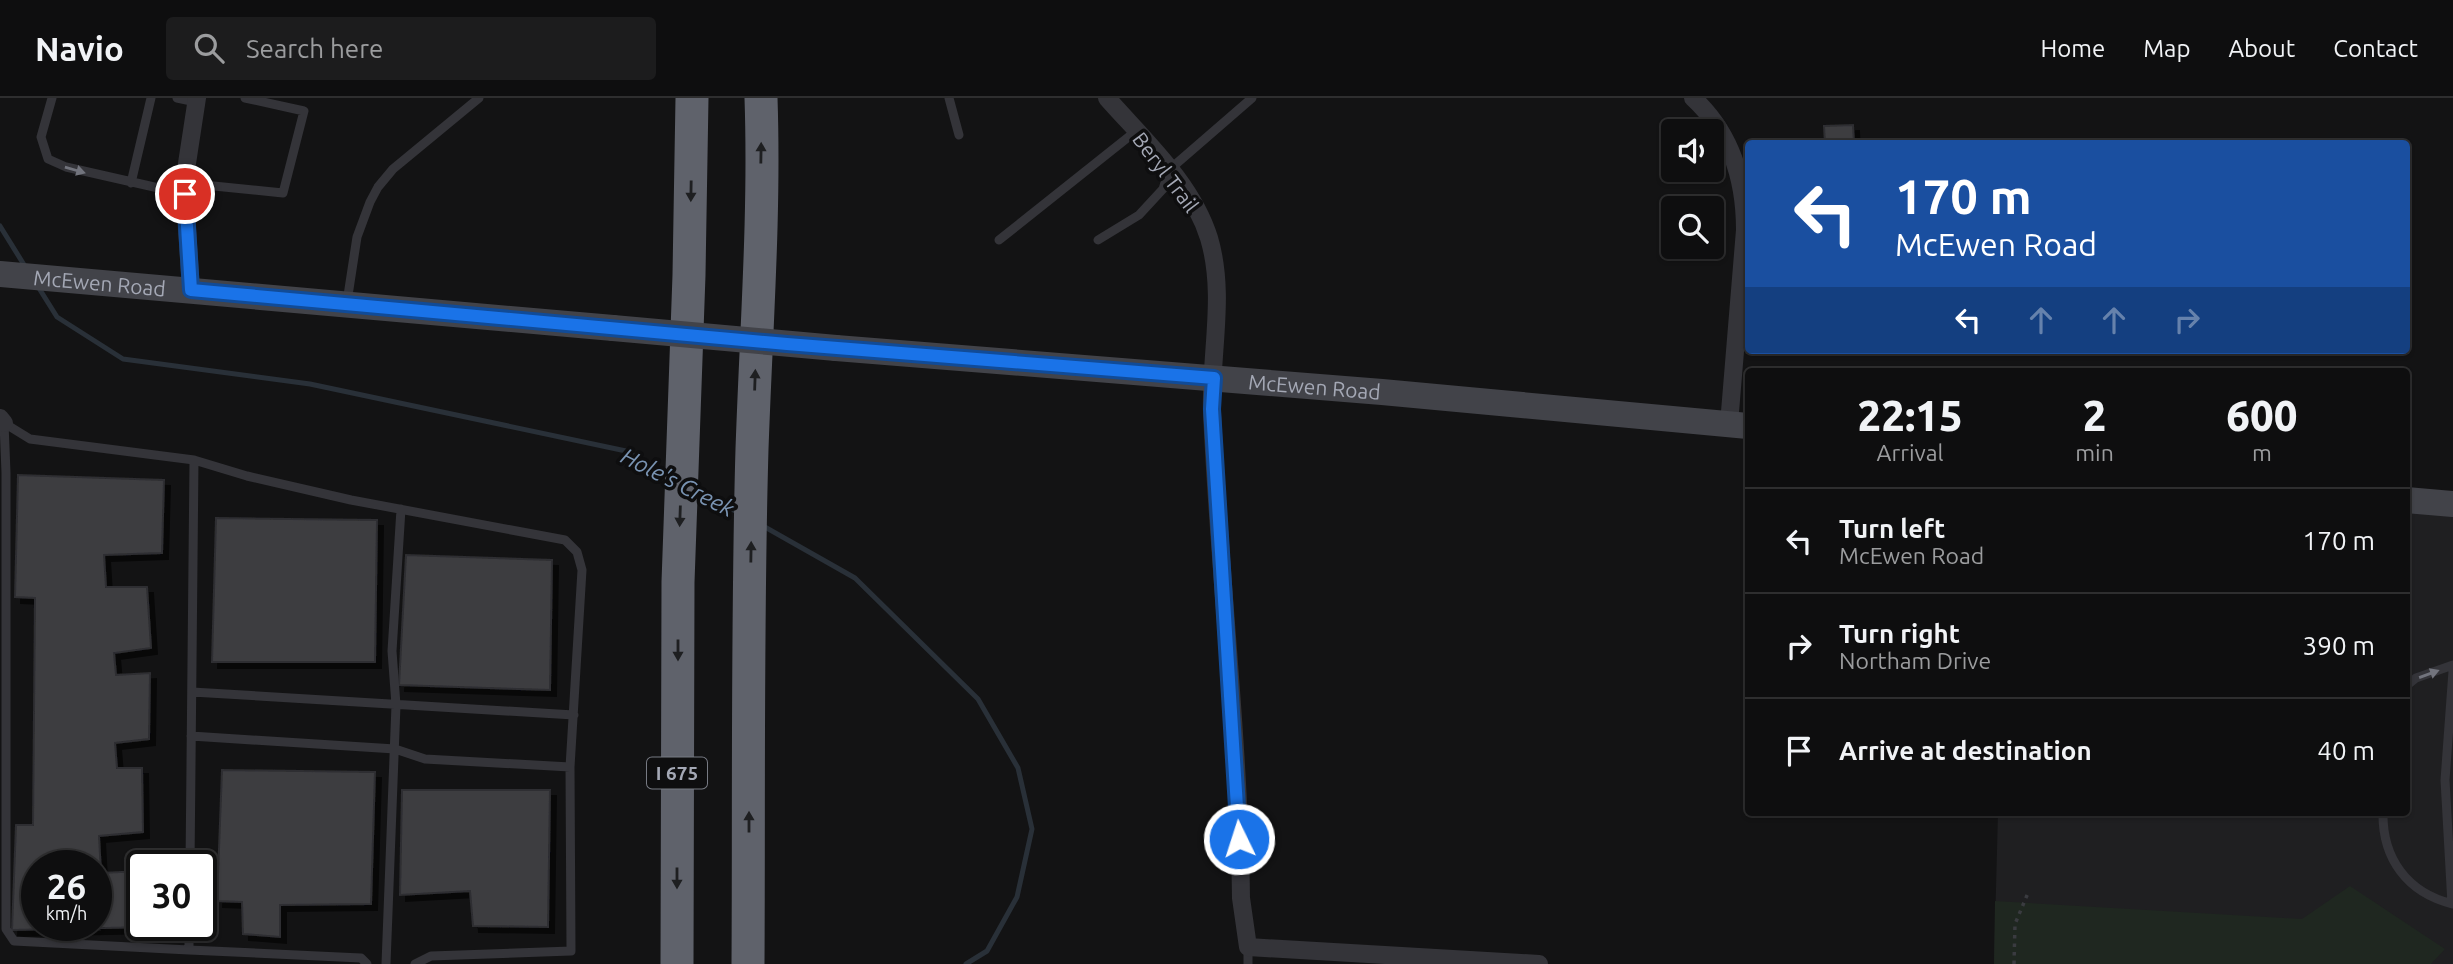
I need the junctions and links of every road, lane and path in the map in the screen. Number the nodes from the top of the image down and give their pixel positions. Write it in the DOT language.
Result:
graph roads {
  1 [pos="51,98"];
  2 [pos="151,98"];
  3 [pos="177,98"];
  4 [pos="245,98"];
  5 [pos="480,98"];
  6 [pos="692,98"];
  7 [pos="761,98"];
  8 [pos="949,98"];
  9 [pos="1108,98"];
  10 [pos="1252,98"];
  11 [pos="1693,98"];
  12 [pos="196,100"];
  13 [pos="1136,131"];
  14 [pos="959,135"];
  15 [pos="1169,170"];
  16 [pos="131,183"];
  17 [pos="184,189"];
  18 [pos="999,240"];
  19 [pos="1098,240"];
  20 [pos="0,274"];
  21 [pos="191,290"];
  22 [pos="347,304"];
  23 [pos="1214,378"];
  24 [pos="2,421"];
  25 [pos="1739,425"];
  26 [pos="194,460"];
  27 [pos="2410,500"];
  28 [pos="2453,504"];
  29 [pos="401,509"];
  30 [pos="2453,665"];
  31 [pos="2453,671"];
  32 [pos="2410,683"];
  33 [pos="192,692"];
  34 [pos="396,705"];
  35 [pos="574,715"];
  36 [pos="191,736"];
  37 [pos="394,749"];
  38 [pos="570,767"];
  39 [pos="2383,816"];
  40 [pos="190,850"];
  41 [pos="2028,892"];
  42 [pos="2452,904"];
  43 [pos="189,941"];
  44 [pos="189,950"];
  45 [pos="1248,956"];
  46 [pos="1429,961"];
  47 [pos="367,964"];
  48 [pos="386,964"];
  49 [pos="415,964"];
  50 [pos="677,964"];
  51 [pos="748,964"];
  52 [pos="1539,964"];
  53 [pos="2014,964"];
  1 -- 16 [label="lane, one-way"];
  2 -- 16 [label="lane"];
  3 -- 12 [label="lane"];
  4 -- 17 [label="lane"];
  5 -- 22 [label="lane"];
  6 -- 50 [label="highway, I 675, one-way"];
  51 -- 7 [label="highway, one-way"];
  8 -- 14 [label="lane"];
  9 -- 13 [label="street, Beryl Trail"];
  10 -- 15 [label="lane"];
  11 -- 25 [label="street"];
  12 -- 17 [label="street"];
  13 -- 15 [label="street, Beryl Trail"];
  13 -- 18 [label="lane"];
  15 -- 19 [label="lane"];
  15 -- 23 [label="street, Beryl Trail"];
  16 -- 17 [label="lane"];
  17 -- 21 [label="street"];
  20 -- 21 [label="street, McEwen Road"];
  21 -- 22 [label="street, McEwen Road"];
  22 -- 23 [label="street, McEwen Road, bridge"];
  23 -- 25 [label="street, McEwen Road"];
  23 -- 45 [label="street, Beryl Trail"];
  24 -- 26 [label="lane"];
  24 -- 44 [label="lane"];
  26 -- 29 [label="lane"];
  26 -- 33 [label="lane"];
  27 -- 28 [label="street"];
  29 -- 34 [label="lane"];
  29 -- 35 [label="lane"];
  32 -- 30 [label="lane, one-way"];
  31 -- 42 [label="lane"];
  33 -- 34 [label="lane"];
  33 -- 36 [label="lane"];
  34 -- 35 [label="lane"];
  34 -- 37 [label="lane"];
  35 -- 38 [label="lane"];
  36 -- 37 [label="lane"];
  36 -- 40 [label="lane"];
  37 -- 38 [label="lane"];
  37 -- 48 [label="lane"];
  38 -- 49 [label="lane"];
  39 -- 42 [label="lane"];
  41 -- 53 [label="path"];
  43 -- 44 [label="lane"];
  44 -- 47 [label="lane"];
  45 -- 46 [label="street"];
  46 -- 52 [label="street"];
}
